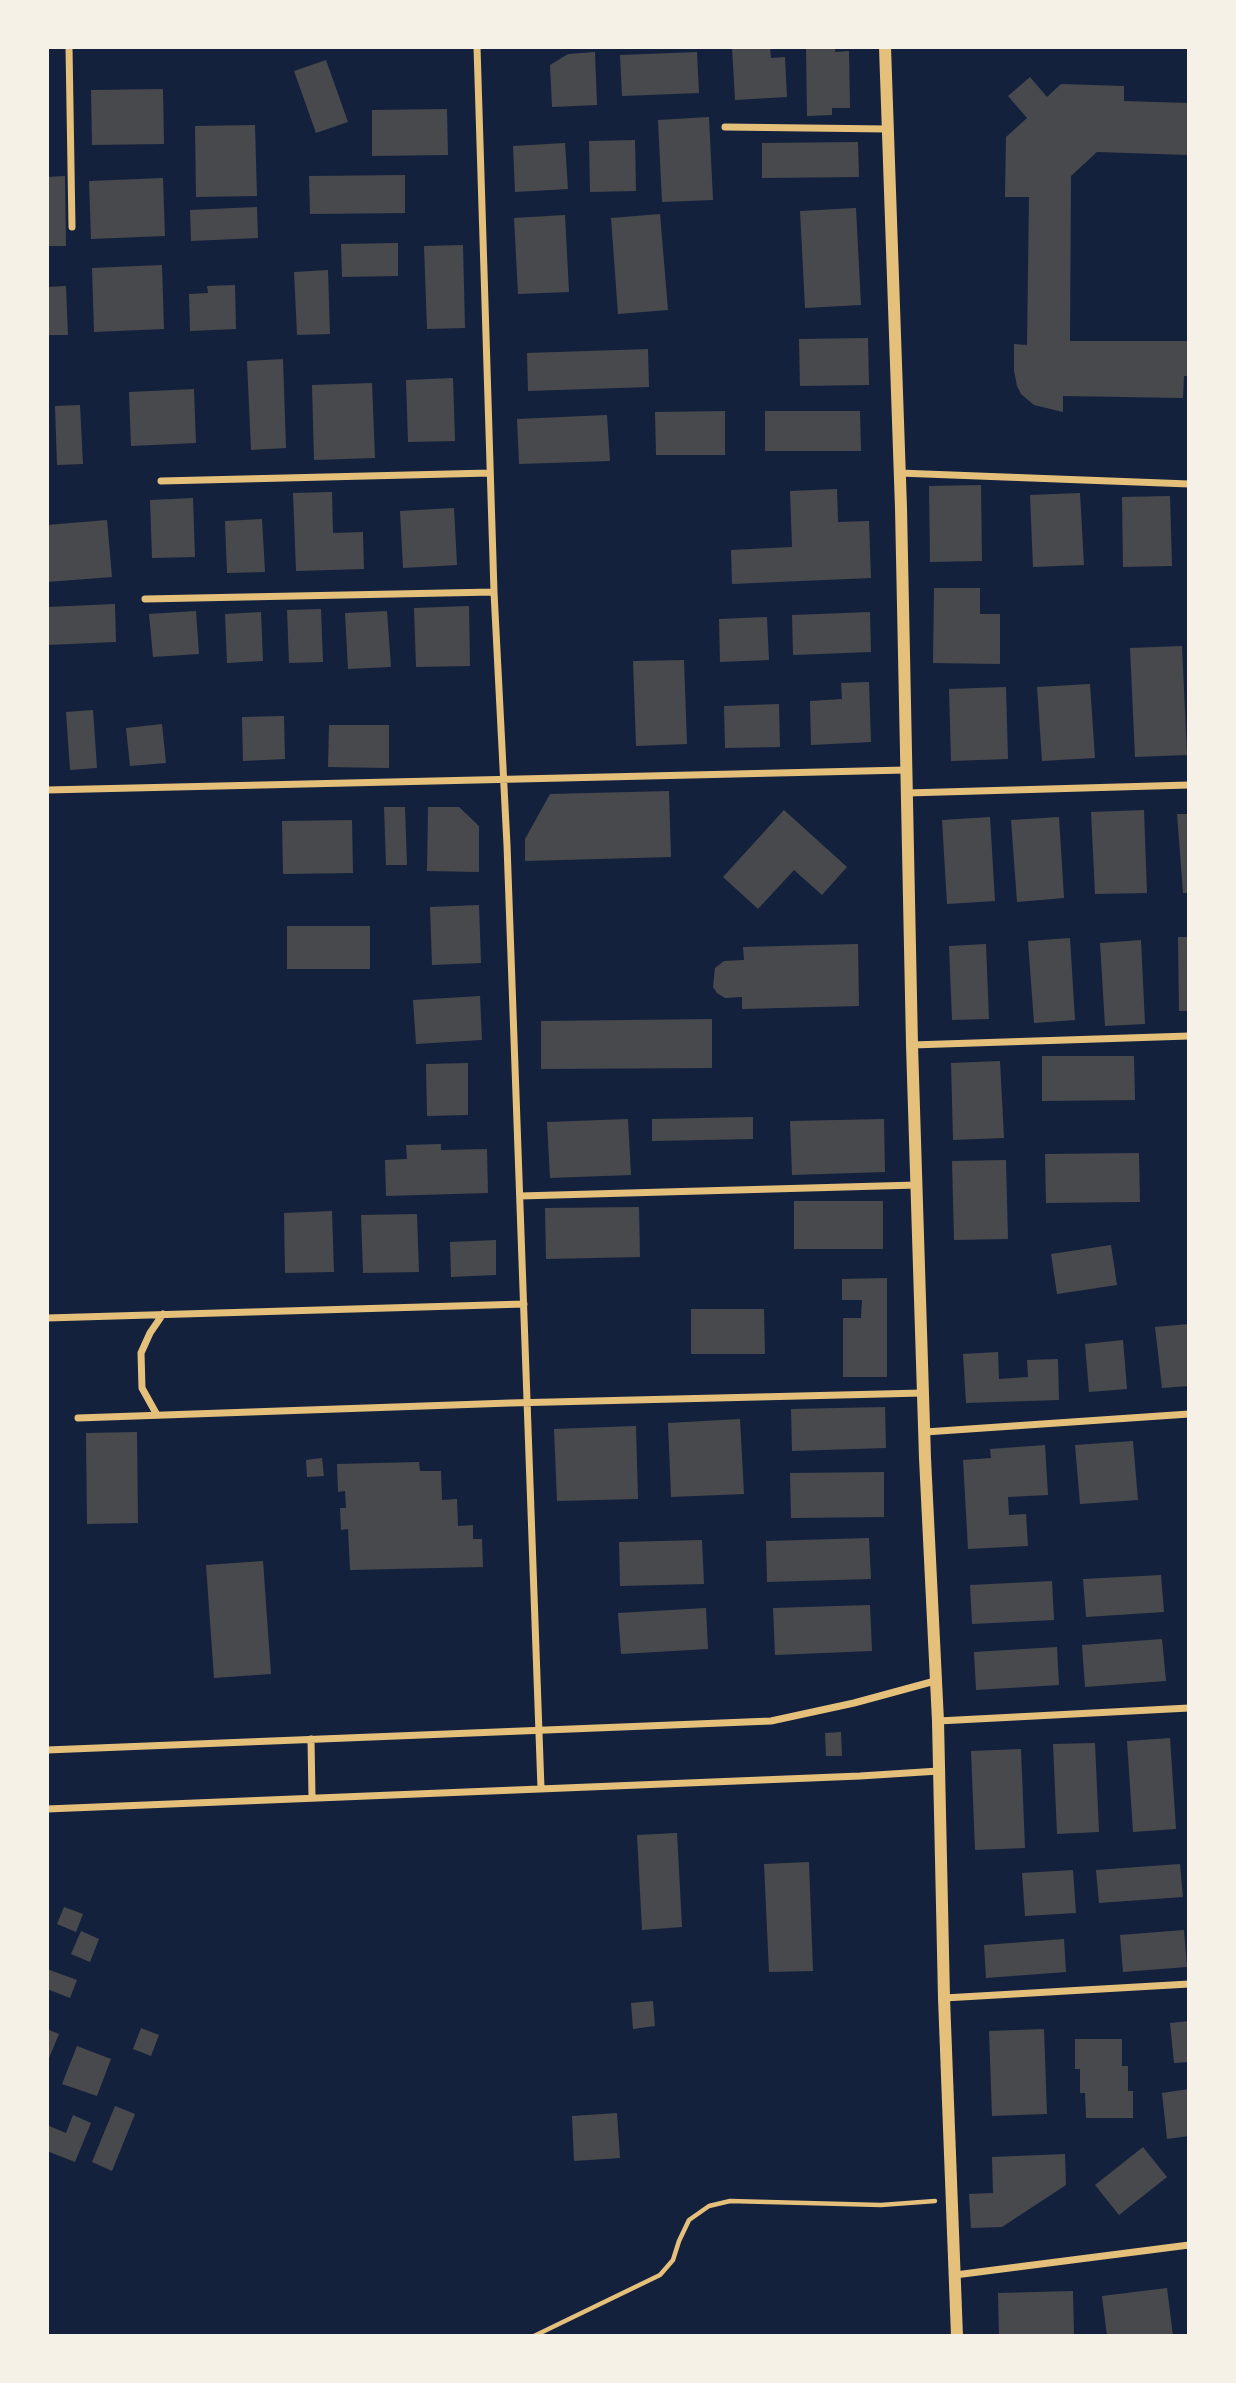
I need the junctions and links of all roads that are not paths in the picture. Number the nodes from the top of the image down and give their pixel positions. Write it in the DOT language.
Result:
graph roads {
  1 [pos="69,47"];
  2 [pos="477,47"];
  3 [pos="885,47"];
  4 [pos="725,127"];
  5 [pos="888,129"];
  6 [pos="72,227"];
  7 [pos="491,473"];
  8 [pos="899,473"];
  9 [pos="161,481"];
  10 [pos="1189,484"];
  11 [pos="494,592"];
  12 [pos="145,599"];
  13 [pos="906,770"];
  14 [pos="504,779"];
  15 [pos="1189,785"];
  16 [pos="47,790"];
  17 [pos="907,793"];
  18 [pos="1189,1035"];
  19 [pos="912,1045"];
  20 [pos="917,1185"];
  21 [pos="520,1196"];
  22 [pos="524,1304"];
  23 [pos="163,1314"];
  24 [pos="47,1318"];
  25 [pos="924,1393"];
  26 [pos="527,1403"];
  27 [pos="1189,1414"];
  28 [pos="156,1415"];
  29 [pos="78,1418"];
  30 [pos="925,1432"];
  31 [pos="935,1681"];
  32 [pos="1189,1708"];
  33 [pos="938,1721"];
  34 [pos="537,1730"];
  35 [pos="311,1739"];
  36 [pos="47,1750"];
  37 [pos="939,1771"];
  38 [pos="541,1788"];
  39 [pos="312,1797"];
  40 [pos="47,1809"];
  41 [pos="1189,1984"];
  42 [pos="944,1998"];
  43 [pos="1189,2245"];
  44 [pos="955,2275"];
  45 [pos="957,2336"];
  1 -- 6 [label="street"];
  2 -- 7 [label="street"];
  3 -- 5 [label="street"];
  4 -- 5 [label="street"];
  5 -- 8 [label="street"];
  7 -- 9 [label="street"];
  7 -- 11 [label="street"];
  8 -- 10 [label="street"];
  8 -- 13 [label="street"];
  11 -- 12 [label="street"];
  11 -- 14 [label="street"];
  13 -- 14 [label="street"];
  13 -- 17 [label="street"];
  14 -- 16 [label="street"];
  14 -- 21 [label="street"];
  15 -- 17 [label="street"];
  17 -- 19 [label="street"];
  18 -- 19 [label="street"];
  19 -- 20 [label="street"];
  20 -- 21 [label="street"];
  20 -- 25 [label="street"];
  21 -- 22 [label="street"];
  22 -- 23 [label="street"];
  22 -- 26 [label="street"];
  23 -- 24 [label="street"];
  23 -- 28 [label="street"];
  25 -- 26 [label="street"];
  25 -- 30 [label="street"];
  26 -- 28 [label="street"];
  26 -- 34 [label="street"];
  27 -- 30 [label="street"];
  28 -- 29 [label="street"];
  30 -- 31 [label="street"];
  31 -- 33 [label="street"];
  31 -- 34 [label="street"];
  32 -- 33 [label="street"];
  33 -- 37 [label="street"];
  34 -- 35 [label="street"];
  34 -- 38 [label="street"];
  35 -- 36 [label="street"];
  35 -- 39 [label="street"];
  37 -- 38 [label="street"];
  37 -- 42 [label="street"];
  38 -- 39 [label="street"];
  39 -- 40 [label="street"];
  41 -- 42 [label="street"];
  42 -- 44 [label="street"];
  43 -- 44 [label="street"];
  44 -- 45 [label="street"];
}
